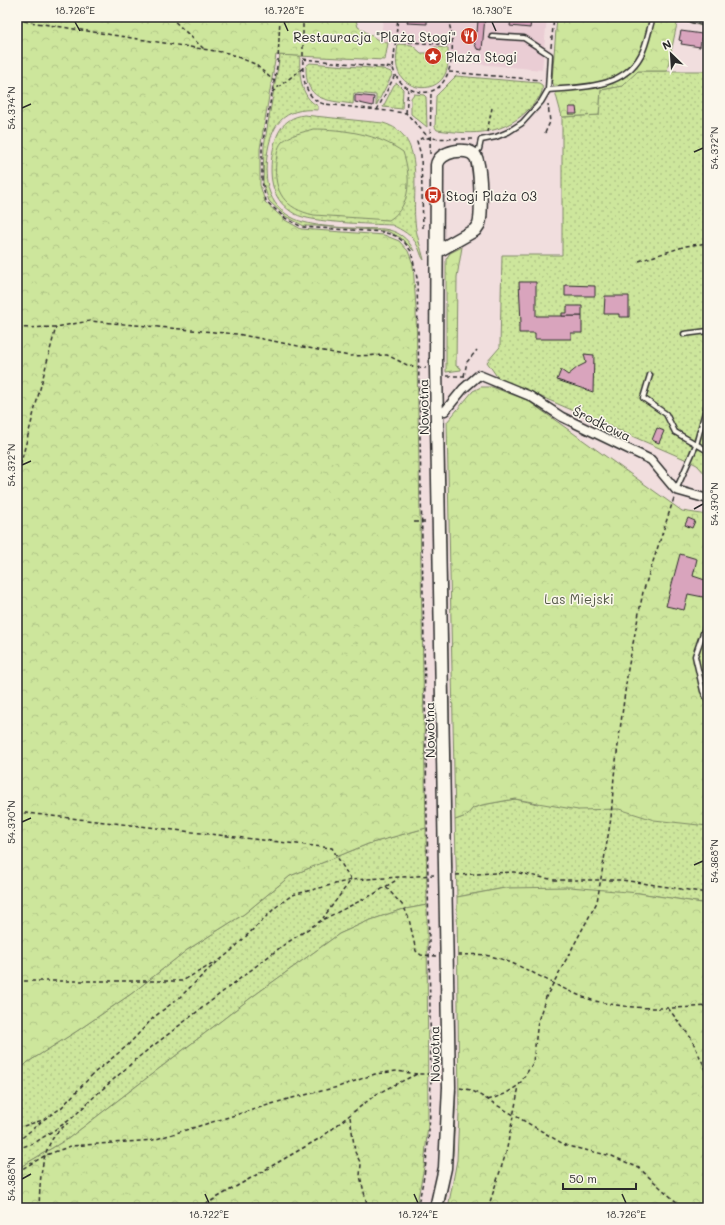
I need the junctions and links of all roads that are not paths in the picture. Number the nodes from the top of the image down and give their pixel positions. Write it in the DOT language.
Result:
graph roads {
  1 [pos="653,17"];
  2 [pos="681,17"];
  3 [pos="701,22"];
  4 [pos="492,36"];
  5 [pos="547,92"];
  6 [pos="474,155"];
  7 [pos="438,251"];
  8 [pos="708,332"];
  9 [pos="684,334"];
  10 [pos="650,375"];
  11 [pos="708,401"];
  12 [pos="437,412"];
  13 [pos="696,445"];
  14 [pos="708,451"];
  15 [pos="676,490"];
  16 [pos="708,499"];
  17 [pos="708,619"];
  18 [pos="707,629"];
  19 [pos="708,701"];
  20 [pos="436,1208"];
  1 -- 5 [label="lane"];
  2 -- 3 [label="lane"];
  4 -- 5 [label="lane"];
  5 -- 6 [label="lane"];
  6 -- 7 [label="street"];
  6 -- 7 [label="street, Nowotna"];
  7 -- 12 [label="street, Nowotna"];
  8 -- 9 [label="lane"];
  10 -- 13 [label="lane"];
  11 -- 13 [label="lane"];
  12 -- 15 [label="street, Środkowa"];
  12 -- 20 [label="street, Nowotna"];
  13 -- 14 [label="lane"];
  13 -- 15 [label="lane"];
  15 -- 16 [label="street"];
  17 -- 18 [label="lane"];
  18 -- 19 [label="lane"];
}
